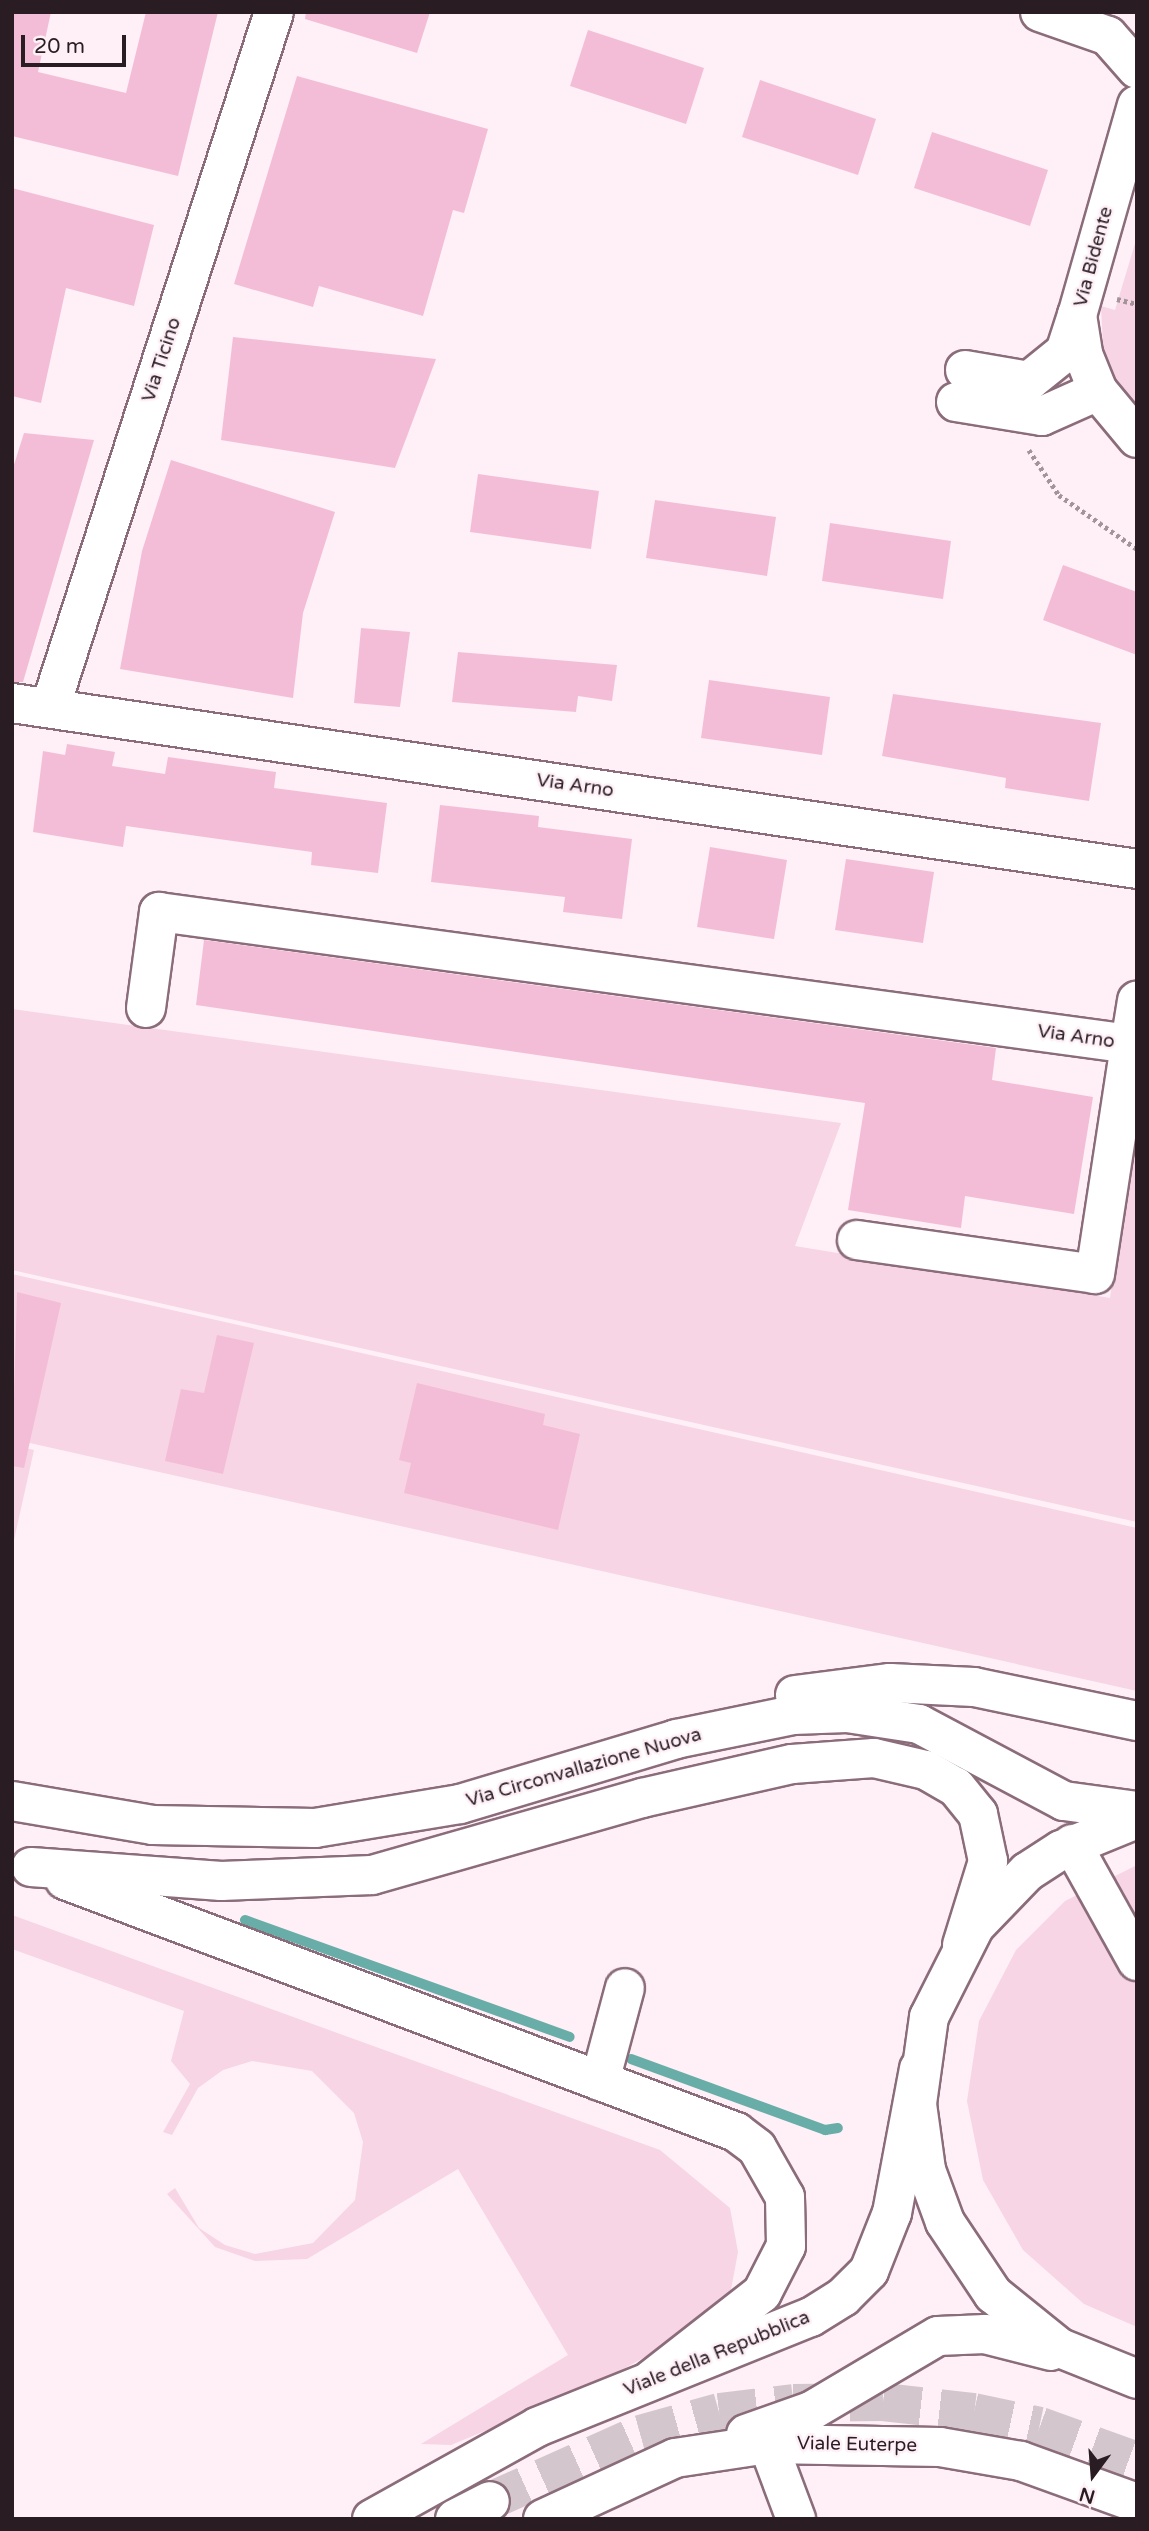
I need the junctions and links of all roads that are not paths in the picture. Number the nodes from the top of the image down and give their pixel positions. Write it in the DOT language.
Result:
graph roads {
  1 [pos="274,12"];
  2 [pos="1040,12"];
  3 [pos="1137,69"];
  4 [pos="1137,104"];
  5 [pos="1077,315"];
  6 [pos="1098,391"];
  7 [pos="1137,438"];
  8 [pos="12,703"];
  9 [pos="50,708"];
  10 [pos="1137,869"];
  11 [pos="1137,1001"];
  12 [pos="146,1008"];
  13 [pos="1130,1044"];
  14 [pos="858,1240"];
  15 [pos="1137,1721"];
  16 [pos="676,1739"];
  17 [pos="12,1801"];
  18 [pos="1137,1811"];
  19 [pos="1137,1819"];
  20 [pos="1072,1844"];
  21 [pos="21,1863"];
  22 [pos="962,1945"];
  23 [pos="1137,1961"];
  24 [pos="625,1988"];
  25 [pos="919,2069"];
  26 [pos="600,2081"];
  27 [pos="1088,2362"];
  28 [pos="1137,2378"];
  29 [pos="652,2379"];
  30 [pos="768,2444"];
  31 [pos="675,2458"];
  32 [pos="490,2501"];
  33 [pos="1137,2502"];
  34 [pos="372,2519"];
  35 [pos="455,2519"];
  36 [pos="543,2519"];
  37 [pos="796,2519"];
  1 -- 9 [label="main road, Via Ticino"];
  2 -- 3 [label="main road"];
  4 -- 5 [label="main road, Via Bidente"];
  5 -- 6 [label="main road, Via Bidente"];
  5 -- 6 [label="main road"];
  6 -- 7 [label="main road, Via Bidente"];
  8 -- 9 [label="main road, Via Arno"];
  9 -- 10 [label="main road, Via Arno"];
  11 -- 13 [label="main road, Via Arno"];
  12 -- 13 [label="main road, Via Arno"];
  13 -- 14 [label="main road"];
  15 -- 16 [label="main road"];
  16 -- 17 [label="main road, Via Circonvallazione Nuova"];
  16 -- 18 [label="main road, Via Circonvallazione Nuova"];
  19 -- 20 [label="main road"];
  20 -- 22 [label="main road"];
  20 -- 23 [label="main road"];
  21 -- 22 [label="main road"];
  21 -- 26 [label="main road"];
  22 -- 25 [label="main road"];
  24 -- 26 [label="main road"];
  25 -- 27 [label="main road"];
  25 -- 29 [label="main road, Viale della Repubblica"];
  26 -- 29 [label="main road"];
  27 -- 28 [label="main road"];
  27 -- 31 [label="main road"];
  29 -- 34 [label="main road, Viale della Repubblica"];
  30 -- 31 [label="main road, Viale Euterpe"];
  30 -- 33 [label="main road, Viale Euterpe"];
  30 -- 37 [label="main road"];
  31 -- 36 [label="main road, Viale Euterpe"];
  32 -- 35 [label="main road"];
}
